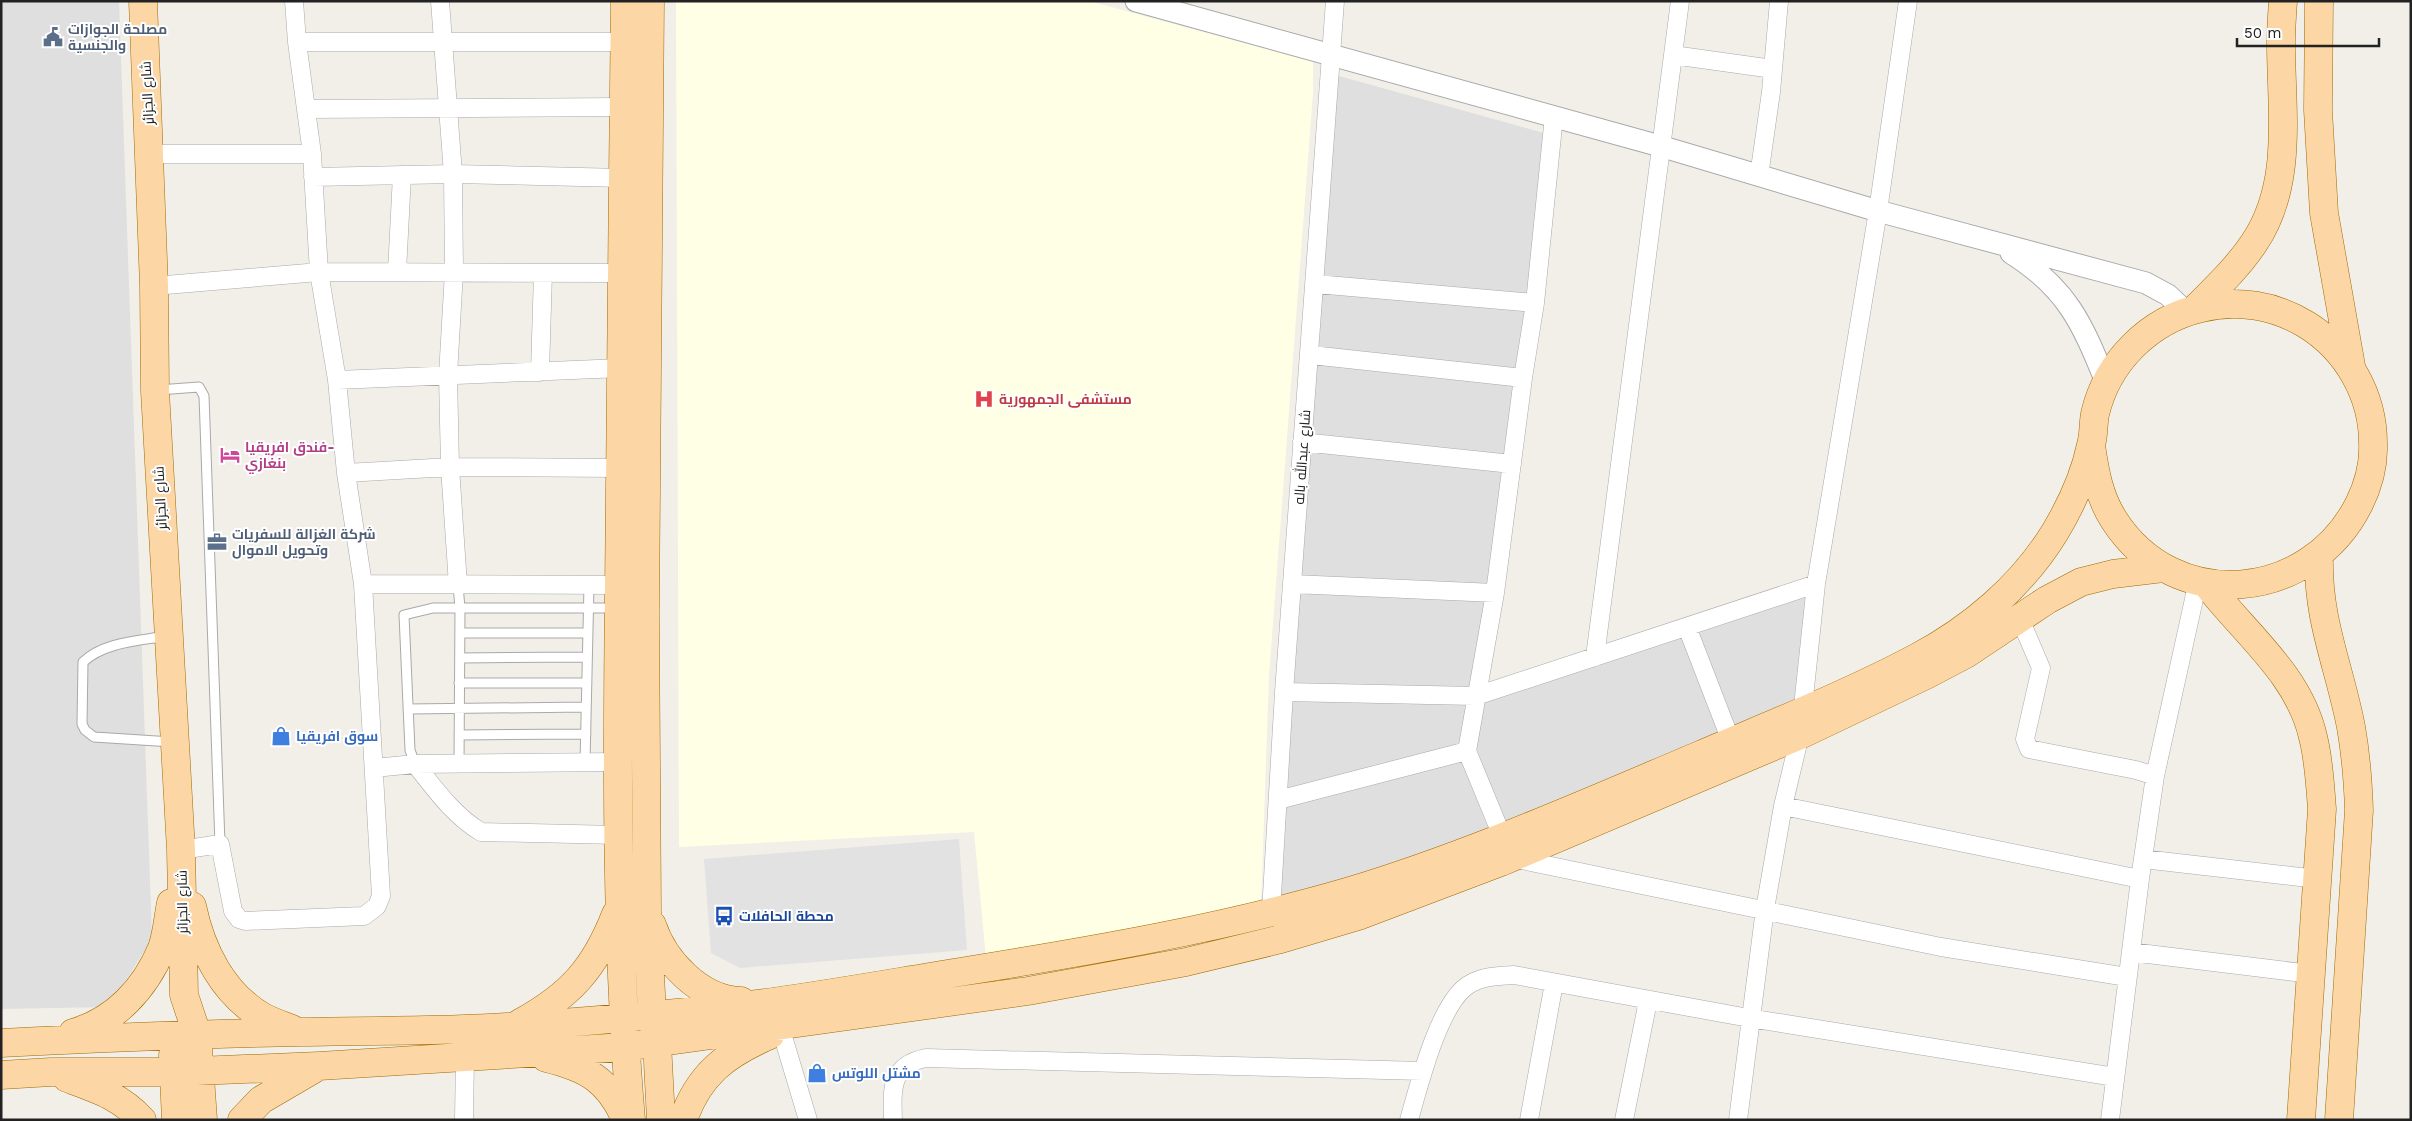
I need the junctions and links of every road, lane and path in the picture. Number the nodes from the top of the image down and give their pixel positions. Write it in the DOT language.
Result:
graph roads {
  1 [pos="143,1"];
  2 [pos="294,1"];
  3 [pos="440,1"];
  4 [pos="625,1"];
  5 [pos="650,1"];
  6 [pos="1136,1"];
  7 [pos="1335,1"];
  8 [pos="1680,1"];
  9 [pos="1779,1"];
  10 [pos="1908,1"];
  11 [pos="2283,1"];
  12 [pos="2319,1"];
  13 [pos="443,41"];
  14 [pos="297,42"];
  15 [pos="624,42"];
  16 [pos="1332,55"];
  17 [pos="1673,55"];
  18 [pos="1773,68"];
  19 [pos="624,107"];
  20 [pos="306,109"];
  21 [pos="448,109"];
  22 [pos="1554,116"];
  23 [pos="1660,146"];
  24 [pos="150,154"];
  25 [pos="312,154"];
  26 [pos="453,174"];
  27 [pos="402,175"];
  28 [pos="1759,176"];
  29 [pos="313,178"];
  30 [pos="623,178"];
  31 [pos="1878,211"];
  32 [pos="1996,244"];
  33 [pos="319,272"];
  34 [pos="396,272"];
  35 [pos="454,272"];
  36 [pos="542,273"];
  37 [pos="621,273"];
  38 [pos="1316,284"];
  39 [pos="154,286"];
  40 [pos="1535,303"];
  41 [pos="2191,310"];
  42 [pos="1311,355"];
  43 [pos="2351,367"];
  44 [pos="621,368"];
  45 [pos="540,372"];
  46 [pos="448,375"];
  47 [pos="1523,378"];
  48 [pos="336,380"];
  49 [pos="2106,382"];
  50 [pos="155,391"];
  51 [pos="1302,442"];
  52 [pos="2091,446"];
  53 [pos="1512,464"];
  54 [pos="450,467"];
  55 [pos="619,468"];
  56 [pos="346,473"];
  57 [pos="2319,555"];
  58 [pos="2163,568"];
  59 [pos="2202,582"];
  60 [pos="363,584"];
  61 [pos="1293,584"];
  62 [pos="1816,584"];
  63 [pos="458,585"];
  64 [pos="589,585"];
  65 [pos="1495,594"];
  66 [pos="632,604"];
  67 [pos="460,608"];
  68 [pos="588,608"];
  69 [pos="2020,619"];
  70 [pos="1687,627"];
  71 [pos="460,633"];
  72 [pos="588,633"];
  73 [pos="168,636"];
  74 [pos="587,657"];
  75 [pos="1595,657"];
  76 [pos="460,658"];
  77 [pos="460,683"];
  78 [pos="587,683"];
  79 [pos="1284,692"];
  80 [pos="1476,696"];
  81 [pos="586,707"];
  82 [pos="408,709"];
  83 [pos="459,709"];
  84 [pos="1802,723"];
  85 [pos="586,734"];
  86 [pos="459,735"];
  87 [pos="1731,741"];
  88 [pos="174,742"];
  89 [pos="1467,751"];
  90 [pos="617,762"];
  91 [pos="585,763"];
  92 [pos="415,764"];
  93 [pos="459,764"];
  94 [pos="374,768"];
  95 [pos="2155,776"];
  96 [pos="1278,800"];
  97 [pos="1783,806"];
  98 [pos="618,835"];
  99 [pos="220,844"];
  100 [pos="1507,847"];
  101 [pos="181,850"];
  102 [pos="2143,859"];
  103 [pos="2140,879"];
  104 [pos="2318,880"];
  105 [pos="619,906"];
  106 [pos="1765,909"];
  107 [pos="647,911"];
  108 [pos="1271,912"];
  109 [pos="2131,952"];
  110 [pos="2311,974"];
  111 [pos="2127,977"];
  112 [pos="1554,983"];
  113 [pos="1648,1000"];
  114 [pos="770,1002"];
  115 [pos="652,1015"];
  116 [pos="624,1017"];
  117 [pos="1749,1018"];
  118 [pos="512,1027"];
  119 [pos="789,1027"];
  120 [pos="298,1032"];
  121 [pos="184,1034"];
  122 [pos="43,1041"];
  123 [pos="1,1043"];
  124 [pos="657,1043"];
  125 [pos="625,1047"];
  126 [pos="525,1053"];
  127 [pos="465,1056"];
  128 [pos="319,1066"];
  129 [pos="186,1071"];
  130 [pos="1423,1071"];
  131 [pos="51,1072"];
  132 [pos="1,1075"];
  133 [pos="2115,1077"];
  134 [pos="142,1120"];
  135 [pos="176,1120"];
  136 [pos="203,1120"];
  137 [pos="242,1120"];
  138 [pos="464,1120"];
  139 [pos="626,1120"];
  140 [pos="631,1120"];
  141 [pos="660,1120"];
  142 [pos="683,1120"];
  143 [pos="808,1120"];
  144 [pos="893,1120"];
  145 [pos="1409,1120"];
  146 [pos="1529,1120"];
  147 [pos="1624,1120"];
  148 [pos="1738,1120"];
  149 [pos="2110,1120"];
  150 [pos="2301,1120"];
  151 [pos="2340,1120"];
  1 -- 24 [label="main road, شارع الجزائر"];
  2 -- 14 [label="street"];
  3 -- 13 [label="street"];
  4 -- 15 [label="main road"];
  5 -- 66 [label="main road"];
  6 -- 16 [label="street"];
  7 -- 16 [label="street, شارع عبدالله باله"];
  8 -- 17 [label="street"];
  9 -- 18 [label="street"];
  10 -- 31 [label="street"];
  11 -- 41 [label="main road"];
  12 -- 43 [label="main road"];
  13 -- 14 [label="street"];
  13 -- 15 [label="street"];
  13 -- 21 [label="street"];
  14 -- 20 [label="street"];
  15 -- 19 [label="main road"];
  16 -- 22 [label="street"];
  16 -- 38 [label="street, شارع عبدالله باله"];
  17 -- 18 [label="street"];
  17 -- 23 [label="street"];
  18 -- 28 [label="street"];
  19 -- 21 [label="street"];
  19 -- 30 [label="main road"];
  20 -- 21 [label="street"];
  20 -- 25 [label="street"];
  21 -- 26 [label="street"];
  22 -- 23 [label="street"];
  22 -- 40 [label="street"];
  23 -- 28 [label="street"];
  23 -- 75 [label="street"];
  24 -- 25 [label="street"];
  24 -- 39 [label="main road, شارع الجزائر"];
  25 -- 29 [label="street"];
  26 -- 27 [label="street"];
  26 -- 30 [label="street"];
  26 -- 35 [label="street"];
  27 -- 29 [label="street"];
  27 -- 34 [label="street"];
  28 -- 31 [label="street"];
  29 -- 33 [label="street"];
  30 -- 37 [label="main road"];
  31 -- 32 [label="street"];
  31 -- 62 [label="street"];
  32 -- 41 [label="street"];
  32 -- 49 [label="street"];
  33 -- 34 [label="street"];
  33 -- 39 [label="street"];
  33 -- 48 [label="street"];
  34 -- 35 [label="street"];
  35 -- 36 [label="street"];
  35 -- 46 [label="street"];
  36 -- 37 [label="street"];
  36 -- 45 [label="street"];
  37 -- 44 [label="main road"];
  38 -- 40 [label="street"];
  38 -- 42 [label="street, شارع عبدالله باله"];
  39 -- 50 [label="main road, شارع الجزائر"];
  40 -- 47 [label="street"];
  41 -- 43 [label="main road"];
  41 -- 49 [label="main road"];
  42 -- 47 [label="street"];
  42 -- 51 [label="street, شارع عبدالله باله"];
  43 -- 57 [label="main road"];
  44 -- 45 [label="street"];
  44 -- 55 [label="main road"];
  45 -- 46 [label="street"];
  46 -- 48 [label="street"];
  46 -- 54 [label="street"];
  47 -- 53 [label="street"];
  48 -- 56 [label="street"];
  49 -- 52 [label="main road"];
  50 -- 73 [label="main road, شارع الجزائر"];
  50 -- 99 [label="lane"];
  51 -- 53 [label="street"];
  51 -- 61 [label="street, شارع عبدالله باله"];
  52 -- 58 [label="main road"];
  52 -- 84 [label="main road"];
  53 -- 65 [label="street"];
  54 -- 55 [label="street"];
  54 -- 56 [label="street"];
  54 -- 63 [label="street"];
  55 -- 66 [label="main road"];
  56 -- 60 [label="street"];
  57 -- 59 [label="main road"];
  57 -- 151 [label="main road"];
  58 -- 59 [label="main road"];
  58 -- 69 [label="main road"];
  59 -- 95 [label="street"];
  59 -- 104 [label="main road"];
  60 -- 63 [label="street"];
  60 -- 94 [label="street"];
  61 -- 65 [label="street"];
  61 -- 79 [label="street, شارع عبدالله باله"];
  62 -- 70 [label="street"];
  62 -- 84 [label="street"];
  63 -- 64 [label="street"];
  63 -- 67 [label="lane"];
  64 -- 66 [label="street"];
  64 -- 68 [label="lane"];
  65 -- 80 [label="street"];
  66 -- 68 [label="lane"];
  66 -- 90 [label="main road"];
  66 -- 107 [label="main road"];
  67 -- 68 [label="lane"];
  67 -- 71 [label="lane"];
  67 -- 82 [label="lane"];
  68 -- 72 [label="lane"];
  69 -- 84 [label="main road"];
  69 -- 95 [label="street"];
  70 -- 75 [label="street"];
  70 -- 87 [label="street"];
  71 -- 72 [label="lane"];
  71 -- 76 [label="lane"];
  72 -- 74 [label="lane"];
  73 -- 88 [label="main road, شارع الجزائر"];
  73 -- 88 [label="lane"];
  74 -- 76 [label="lane"];
  74 -- 78 [label="lane"];
  75 -- 80 [label="street"];
  76 -- 77 [label="lane"];
  77 -- 78 [label="lane"];
  77 -- 83 [label="lane"];
  78 -- 81 [label="lane"];
  79 -- 80 [label="street"];
  79 -- 96 [label="street, شارع عبدالله باله"];
  80 -- 89 [label="street"];
  81 -- 83 [label="lane"];
  81 -- 85 [label="lane"];
  82 -- 83 [label="lane"];
  82 -- 92 [label="lane"];
  83 -- 86 [label="lane"];
  84 -- 87 [label="main road"];
  84 -- 97 [label="street"];
  84 -- 100 [label="main road"];
  85 -- 86 [label="lane"];
  85 -- 91 [label="lane"];
  86 -- 93 [label="lane"];
  87 -- 100 [label="main road"];
  88 -- 101 [label="main road, شارع الجزائر"];
  89 -- 96 [label="street"];
  89 -- 100 [label="street"];
  90 -- 91 [label="street"];
  90 -- 98 [label="main road"];
  91 -- 93 [label="street"];
  92 -- 93 [label="street"];
  92 -- 94 [label="street"];
  92 -- 98 [label="street"];
  94 -- 99 [label="street"];
  95 -- 102 [label="street"];
  96 -- 108 [label="street, شارع عبدالله باله"];
  97 -- 103 [label="street"];
  97 -- 106 [label="street"];
  98 -- 105 [label="main road"];
  99 -- 101 [label="street"];
  100 -- 106 [label="street"];
  100 -- 108 [label="main road"];
  100 -- 119 [label="main road"];
  101 -- 120 [label="main road"];
  101 -- 121 [label="main road, شارع الجزائر"];
  101 -- 122 [label="main road"];
  102 -- 103 [label="street"];
  102 -- 104 [label="street"];
  103 -- 109 [label="street"];
  104 -- 110 [label="main road"];
  105 -- 116 [label="main road"];
  105 -- 118 [label="main road"];
  106 -- 111 [label="street"];
  106 -- 117 [label="street"];
  107 -- 114 [label="main road"];
  107 -- 115 [label="main road"];
  108 -- 114 [label="main road"];
  109 -- 110 [label="street"];
  109 -- 111 [label="street"];
  110 -- 150 [label="main road"];
  111 -- 133 [label="street"];
  112 -- 113 [label="street"];
  112 -- 130 [label="street"];
  112 -- 146 [label="street"];
  113 -- 117 [label="street"];
  113 -- 147 [label="street"];
  114 -- 115 [label="main road"];
  115 -- 116 [label="main road"];
  115 -- 124 [label="main road"];
  116 -- 118 [label="main road"];
  116 -- 125 [label="main road"];
  117 -- 133 [label="street"];
  117 -- 148 [label="street"];
  118 -- 120 [label="main road"];
  119 -- 124 [label="main road"];
  119 -- 142 [label="main road"];
  119 -- 143 [label="street"];
  120 -- 121 [label="main road"];
  121 -- 122 [label="main road"];
  121 -- 129 [label="main road, شارع الجزائر"];
  122 -- 123 [label="main road"];
  124 -- 125 [label="main road"];
  124 -- 141 [label="main road"];
  125 -- 126 [label="main road"];
  125 -- 140 [label="main road"];
  126 -- 127 [label="main road"];
  126 -- 139 [label="main road"];
  127 -- 128 [label="main road"];
  127 -- 138 [label="street"];
  128 -- 129 [label="main road"];
  128 -- 137 [label="main road"];
  129 -- 131 [label="main road"];
  129 -- 135 [label="main road, شارع الجزائر"];
  129 -- 136 [label="main road, شارع الجزائر"];
  130 -- 144 [label="street"];
  130 -- 145 [label="street"];
  131 -- 132 [label="main road"];
  131 -- 134 [label="main road"];
  133 -- 149 [label="street"];
}
